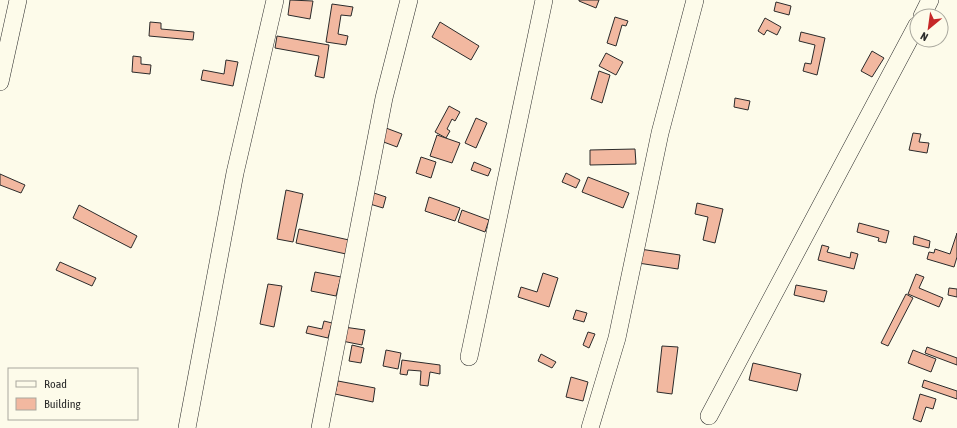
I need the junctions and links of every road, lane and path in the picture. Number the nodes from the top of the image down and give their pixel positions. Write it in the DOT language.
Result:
graph roads {
  1 [pos="18,0"];
  2 [pos="275,0"];
  3 [pos="409,0"];
  4 [pos="544,0"];
  5 [pos="695,0"];
  6 [pos="909,40"];
  7 [pos="0,82"];
  8 [pos="469,357"];
  9 [pos="709,416"];
  10 [pos="187,428"];
  11 [pos="320,428"];
  12 [pos="590,428"];
  1 -- 7 [label="street"];
  2 -- 10 [label="street"];
  3 -- 11 [label="street"];
  4 -- 8 [label="street"];
  5 -- 12 [label="street"];
  6 -- 9 [label="street"];
}
